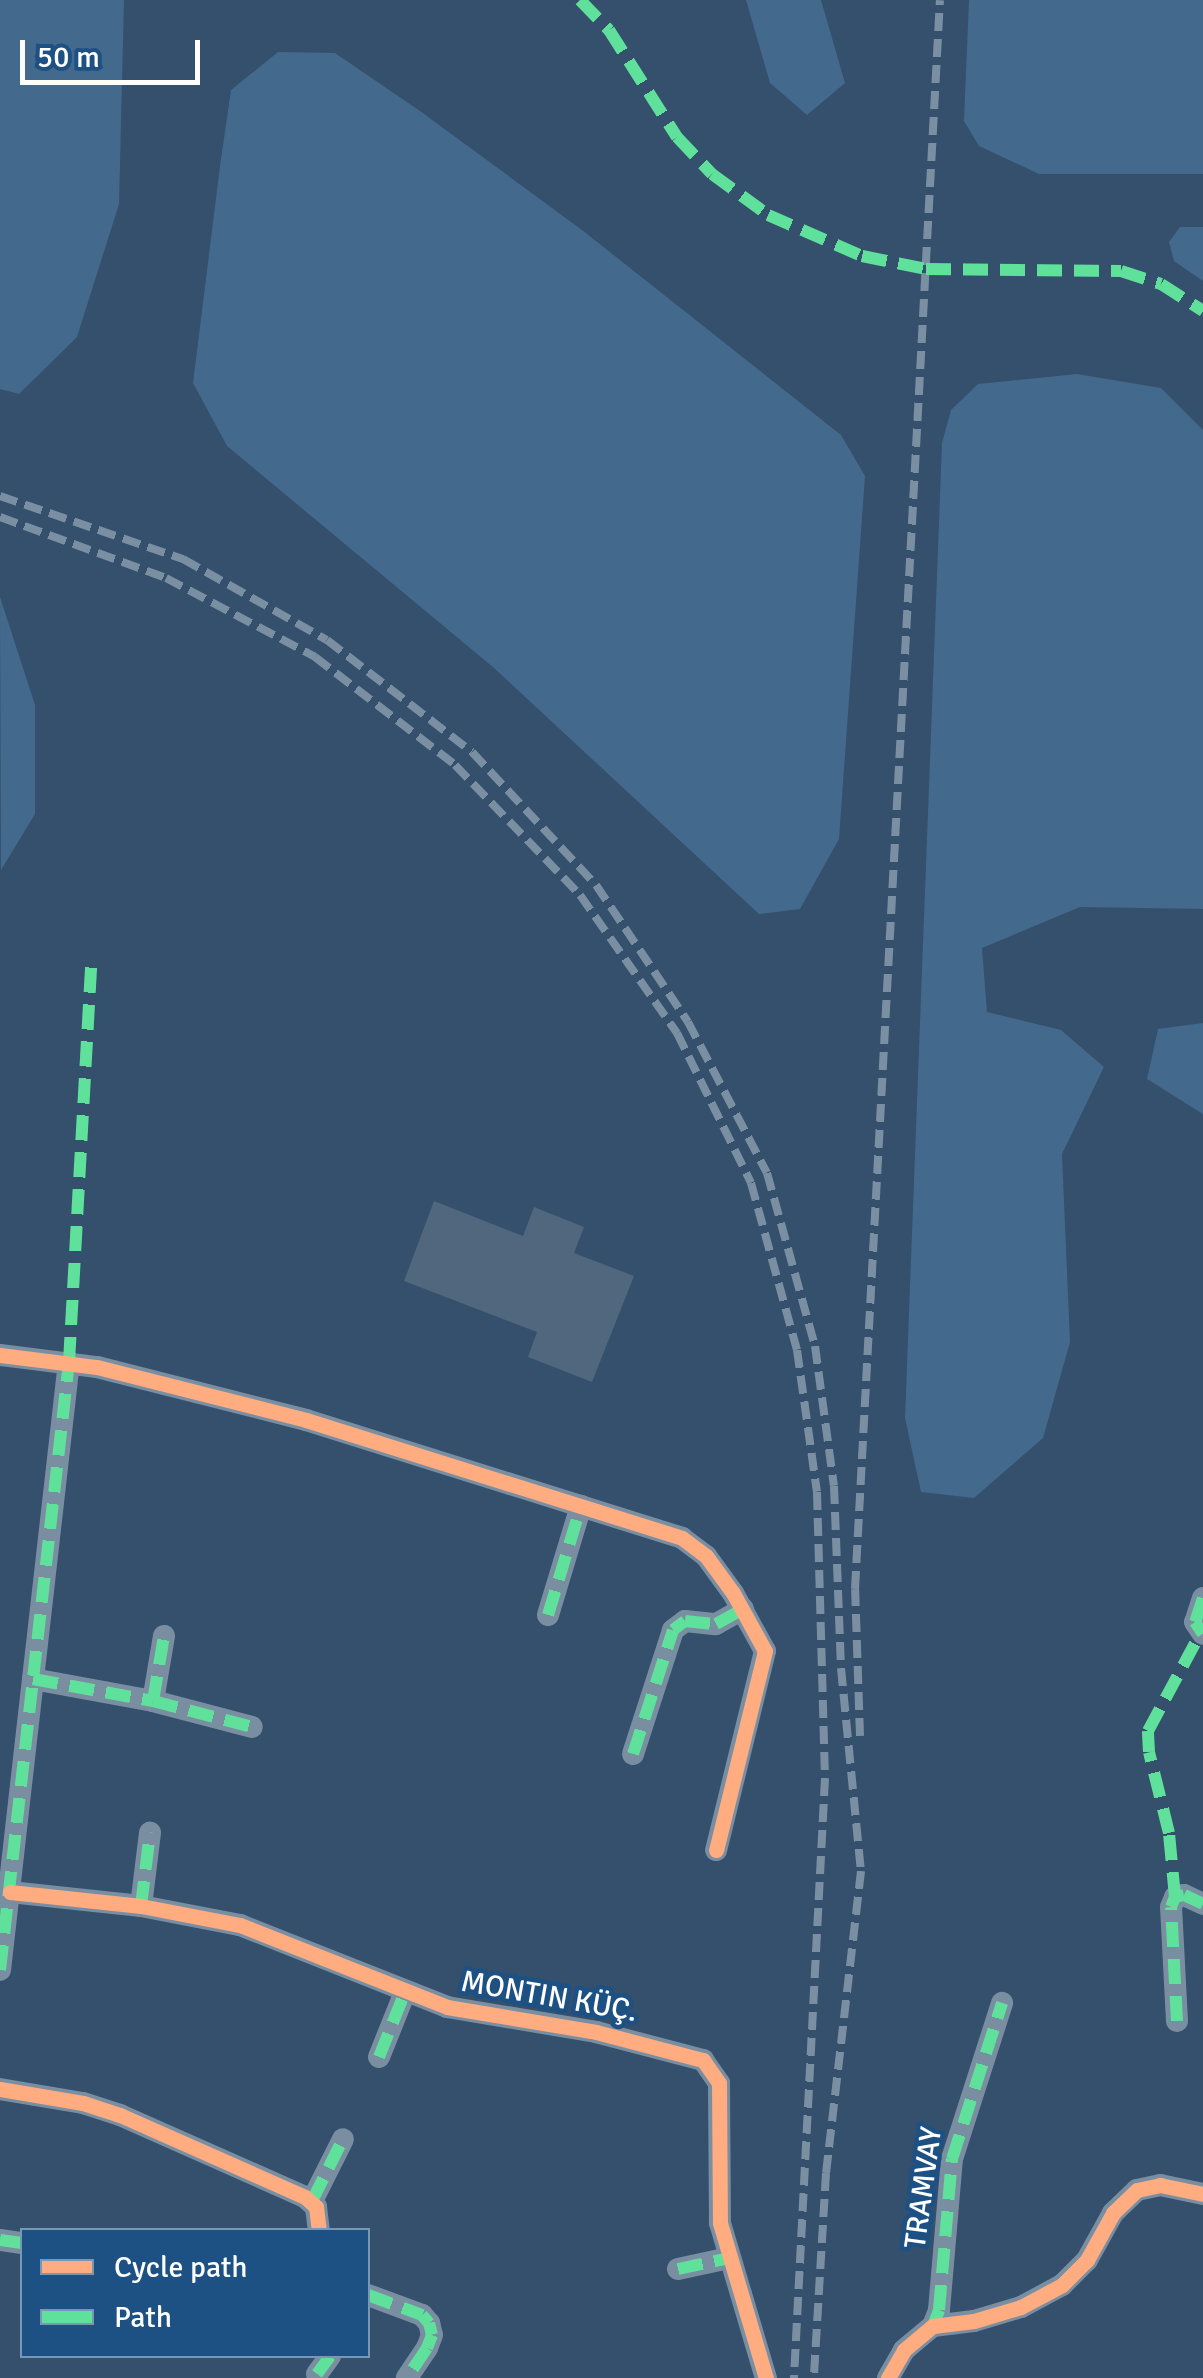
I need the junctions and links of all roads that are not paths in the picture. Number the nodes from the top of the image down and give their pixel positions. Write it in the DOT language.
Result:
graph roads {
  1 [pos="0,1354"];
  2 [pos="68,1362"];
  3 [pos="581,1506"];
  4 [pos="1203,1598"];
  5 [pos="743,1609"];
  6 [pos="548,1614"];
  7 [pos="1203,1634"];
  8 [pos="164,1636"];
  9 [pos="33,1679"];
  10 [pos="154,1701"];
  11 [pos="252,1727"];
  12 [pos="633,1754"];
  13 [pos="150,1834"];
  14 [pos="716,1850"];
  15 [pos="10,1892"];
  16 [pos="1203,1904"];
  17 [pos="141,1906"];
  18 [pos="0,1970"];
  19 [pos="404,1992"];
  20 [pos="1002,2002"];
  21 [pos="1178,2022"];
  22 [pos="380,2057"];
  23 [pos="0,2089"];
  24 [pos="342,2139"];
  25 [pos="1203,2194"];
  26 [pos="312,2201"];
  27 [pos="319,2228"];
  28 [pos="729,2258"];
  29 [pos="678,2269"];
  30 [pos="370,2297"];
  31 [pos="934,2326"];
  32 [pos="407,2378"];
  33 [pos="766,2378"];
  34 [pos="888,2378"];
  1 -- 2 [label="street"];
  2 -- 3 [label="street"];
  2 -- 9 [label="street"];
  3 -- 5 [label="street"];
  3 -- 6 [label="street"];
  4 -- 7 [label="street"];
  5 -- 12 [label="street"];
  5 -- 14 [label="street"];
  8 -- 10 [label="street"];
  9 -- 10 [label="street"];
  9 -- 15 [label="street"];
  10 -- 11 [label="street"];
  13 -- 17 [label="street"];
  15 -- 17 [label="street, MONTIN KÜÇ."];
  15 -- 18 [label="street"];
  16 -- 21 [label="street"];
  17 -- 19 [label="street, MONTIN KÜÇ."];
  19 -- 22 [label="street"];
  19 -- 28 [label="street, MONTIN KÜÇ."];
  20 -- 31 [label="street, TRAMVAY"];
  23 -- 26 [label="street"];
  24 -- 26 [label="street"];
  25 -- 31 [label="street"];
  26 -- 27 [label="street"];
  28 -- 29 [label="street"];
  28 -- 33 [label="street, MONTIN KÜÇ."];
  30 -- 32 [label="street"];
  31 -- 34 [label="street"];
}
